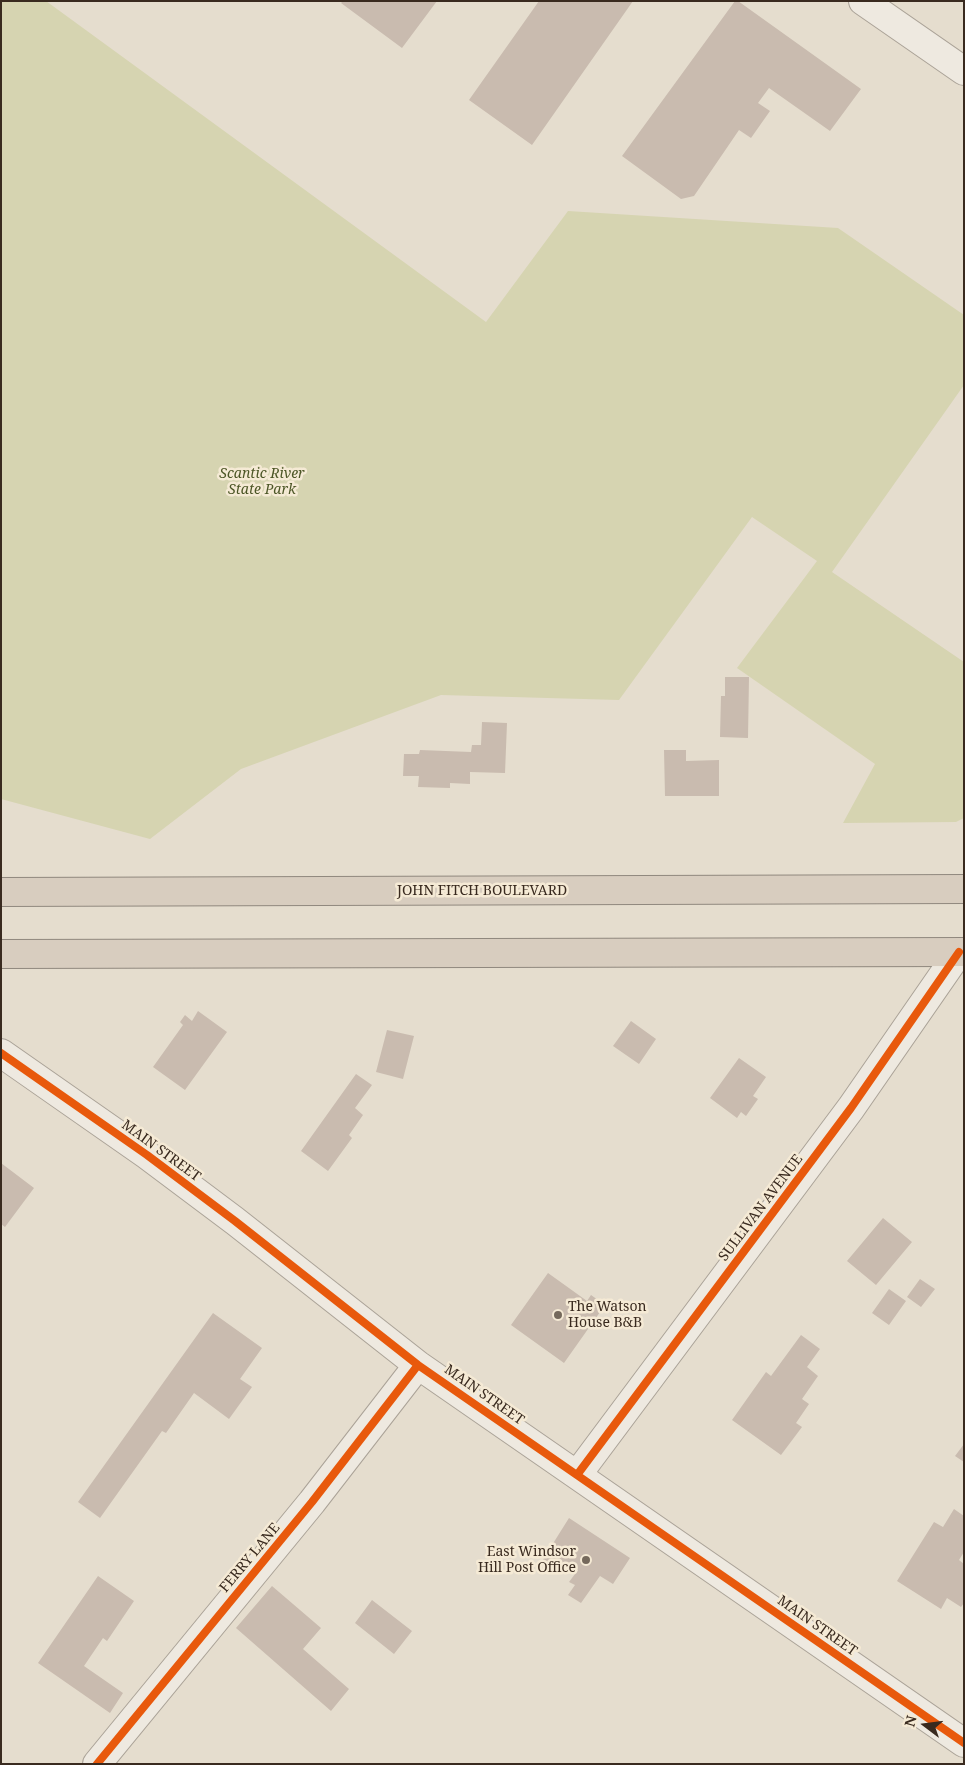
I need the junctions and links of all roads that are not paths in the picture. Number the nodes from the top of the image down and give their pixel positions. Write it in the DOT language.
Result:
graph roads {
  1 [pos="863,1"];
  2 [pos="964,71"];
  3 [pos="964,889"];
  4 [pos="1,892"];
  5 [pos="961,952"];
  6 [pos="1,954"];
  7 [pos="1,1053"];
  8 [pos="418,1365"];
  9 [pos="577,1475"];
  10 [pos="964,1743"];
  11 [pos="97,1764"];
  1 -- 2 [label="street"];
  3 -- 4 [label="highway, JOHN FITCH BOULEVARD"];
  5 -- 6 [label="highway"];
  5 -- 9 [label="street, SULLIVAN AVENUE"];
  7 -- 8 [label="street, MAIN STREET"];
  8 -- 9 [label="street, MAIN STREET"];
  8 -- 11 [label="street, FERRY LANE"];
  9 -- 10 [label="street, MAIN STREET"];
}
